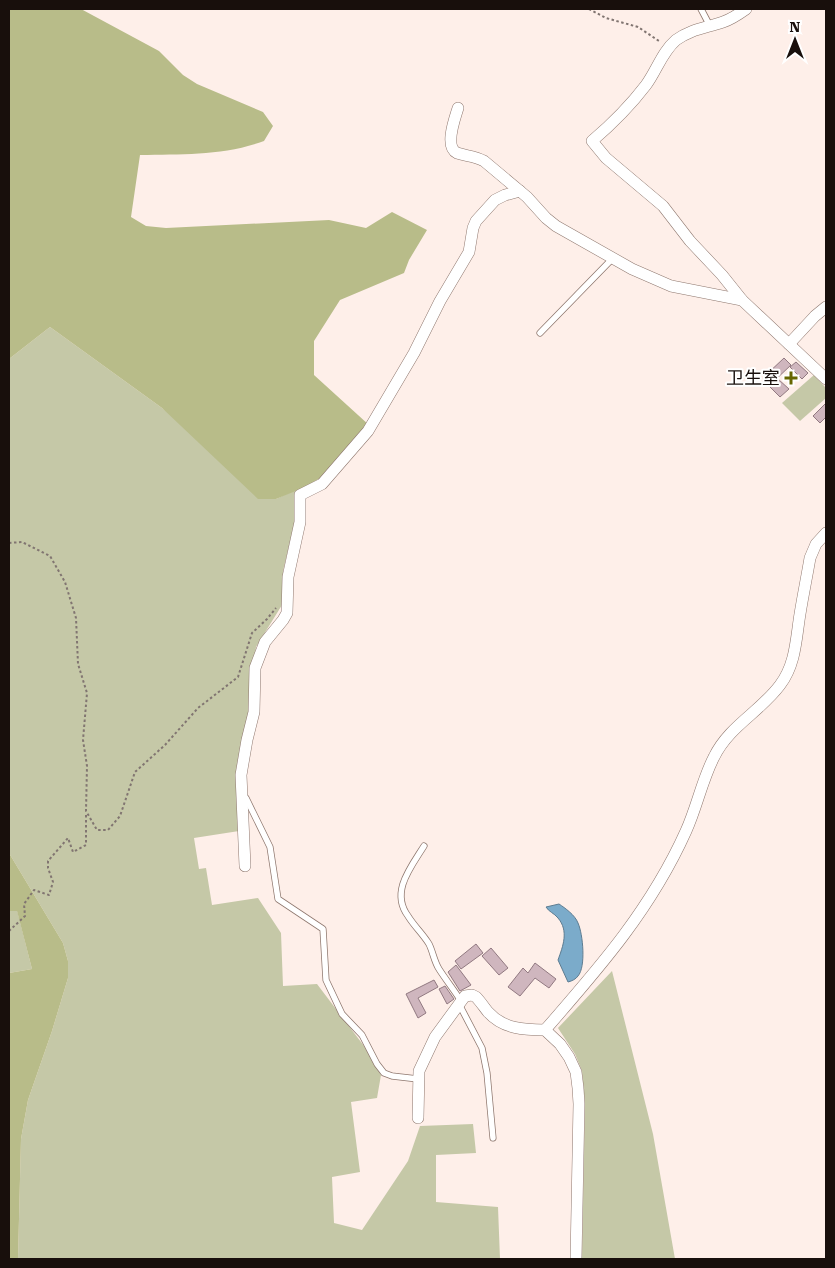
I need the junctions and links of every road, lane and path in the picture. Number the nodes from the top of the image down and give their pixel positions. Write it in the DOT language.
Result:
graph roads {
  1 [pos="590,9"];
  2 [pos="701,9"];
  3 [pos="746,9"];
  4 [pos="710,26"];
  5 [pos="669,47"];
  6 [pos="458,108"];
  7 [pos="520,191"];
  8 [pos="613,258"];
  9 [pos="742,300"];
  10 [pos="826,307"];
  11 [pos="540,333"];
  12 [pos="789,344"];
  13 [pos="826,379"];
  14 [pos="826,533"];
  15 [pos="9,543"];
  16 [pos="287,594"];
  17 [pos="241,779"];
  18 [pos="86,811"];
  19 [pos="424,846"];
  20 [pos="245,866"];
  21 [pos="9,931"];
  22 [pos="460,1002"];
  23 [pos="545,1030"];
  24 [pos="418,1079"];
  25 [pos="418,1118"];
  26 [pos="493,1138"];
  27 [pos="576,1259"];
  1 -- 5 [label="path"];
  2 -- 4 [label="lane"];
  3 -- 4 [label="street"];
  4 -- 5 [label="street"];
  5 -- 9 [label="street"];
  6 -- 7 [label="street"];
  7 -- 8 [label="street"];
  7 -- 16 [label="street"];
  8 -- 9 [label="street"];
  8 -- 11 [label="lane"];
  9 -- 12 [label="street"];
  10 -- 12 [label="street"];
  12 -- 13 [label="street"];
  14 -- 23 [label="street"];
  15 -- 18 [label="path"];
  16 -- 17 [label="street"];
  16 -- 18 [label="path"];
  17 -- 20 [label="street"];
  17 -- 24 [label="lane"];
  18 -- 21 [label="path"];
  19 -- 22 [label="lane"];
  22 -- 23 [label="street"];
  22 -- 24 [label="street"];
  22 -- 26 [label="lane"];
  23 -- 27 [label="street"];
  24 -- 25 [label="street"];
}
